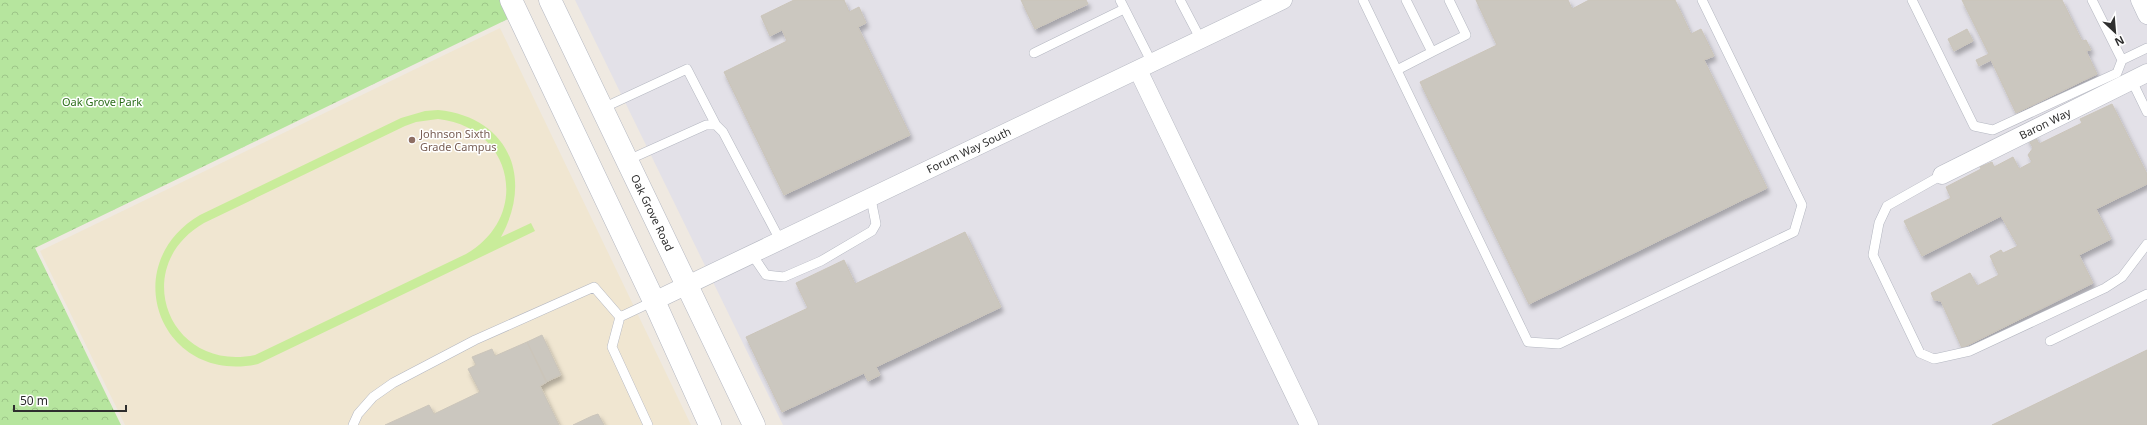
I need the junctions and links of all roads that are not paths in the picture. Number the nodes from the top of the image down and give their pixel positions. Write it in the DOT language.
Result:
graph roads {
  1 [pos="511,0"];
  2 [pos="550,0"];
  3 [pos="1180,0"];
  4 [pos="1284,0"];
  5 [pos="1363,0"];
  6 [pos="1406,0"];
  7 [pos="1449,0"];
  8 [pos="1702,0"];
  9 [pos="1912,0"];
  10 [pos="2092,0"];
  11 [pos="2140,0"];
  12 [pos="1122,4"];
  13 [pos="2147,15"];
  14 [pos="1201,40"];
  15 [pos="2147,48"];
  16 [pos="1432,52"];
  17 [pos="1034,53"];
  18 [pos="2122,60"];
  19 [pos="1145,67"];
  20 [pos="1397,70"];
  21 [pos="2140,77"];
  22 [pos="602,108"];
  23 [pos="2147,112"];
  24 [pos="716,125"];
  25 [pos="628,160"];
  26 [pos="1942,175"];
  27 [pos="871,199"];
  28 [pos="781,242"];
  29 [pos="2147,244"];
  30 [pos="753,256"];
  31 [pos="688,287"];
  32 [pos="2147,294"];
  33 [pos="654,301"];
  34 [pos="620,317"];
  35 [pos="2050,342"];
  36 [pos="353,425"];
  37 [pos="648,425"];
  38 [pos="710,425"];
  39 [pos="754,425"];
  40 [pos="1309,425"];
  1 -- 33 [label="street"];
  2 -- 22 [label="street, Oak Grove Road"];
  3 -- 14 [label="lane"];
  4 -- 14 [label="street, Forum Way South"];
  5 -- 20 [label="lane"];
  6 -- 16 [label="lane"];
  7 -- 16 [label="lane"];
  8 -- 20 [label="lane"];
  9 -- 18 [label="lane"];
  10 -- 18 [label="lane"];
  11 -- 13 [label="street"];
  12 -- 17 [label="lane"];
  12 -- 19 [label="lane"];
  14 -- 19 [label="street, Forum Way South"];
  15 -- 18 [label="lane"];
  16 -- 20 [label="lane"];
  19 -- 27 [label="street, Forum Way South"];
  19 -- 40 [label="street"];
  21 -- 23 [label="lane"];
  21 -- 26 [label="street, Baron Way"];
  22 -- 24 [label="lane"];
  22 -- 25 [label="street, Oak Grove Road"];
  24 -- 25 [label="lane"];
  24 -- 28 [label="lane"];
  25 -- 31 [label="street, Oak Grove Road"];
  26 -- 29 [label="lane"];
  27 -- 28 [label="street, Forum Way South"];
  27 -- 30 [label="lane"];
  28 -- 30 [label="street, Forum Way South"];
  30 -- 31 [label="street, Forum Way South"];
  31 -- 33 [label="street, Forum Way South"];
  31 -- 39 [label="street, Oak Grove Road"];
  32 -- 35 [label="lane"];
  33 -- 34 [label="lane"];
  33 -- 38 [label="street"];
  34 -- 36 [label="lane"];
  34 -- 37 [label="lane"];
}
